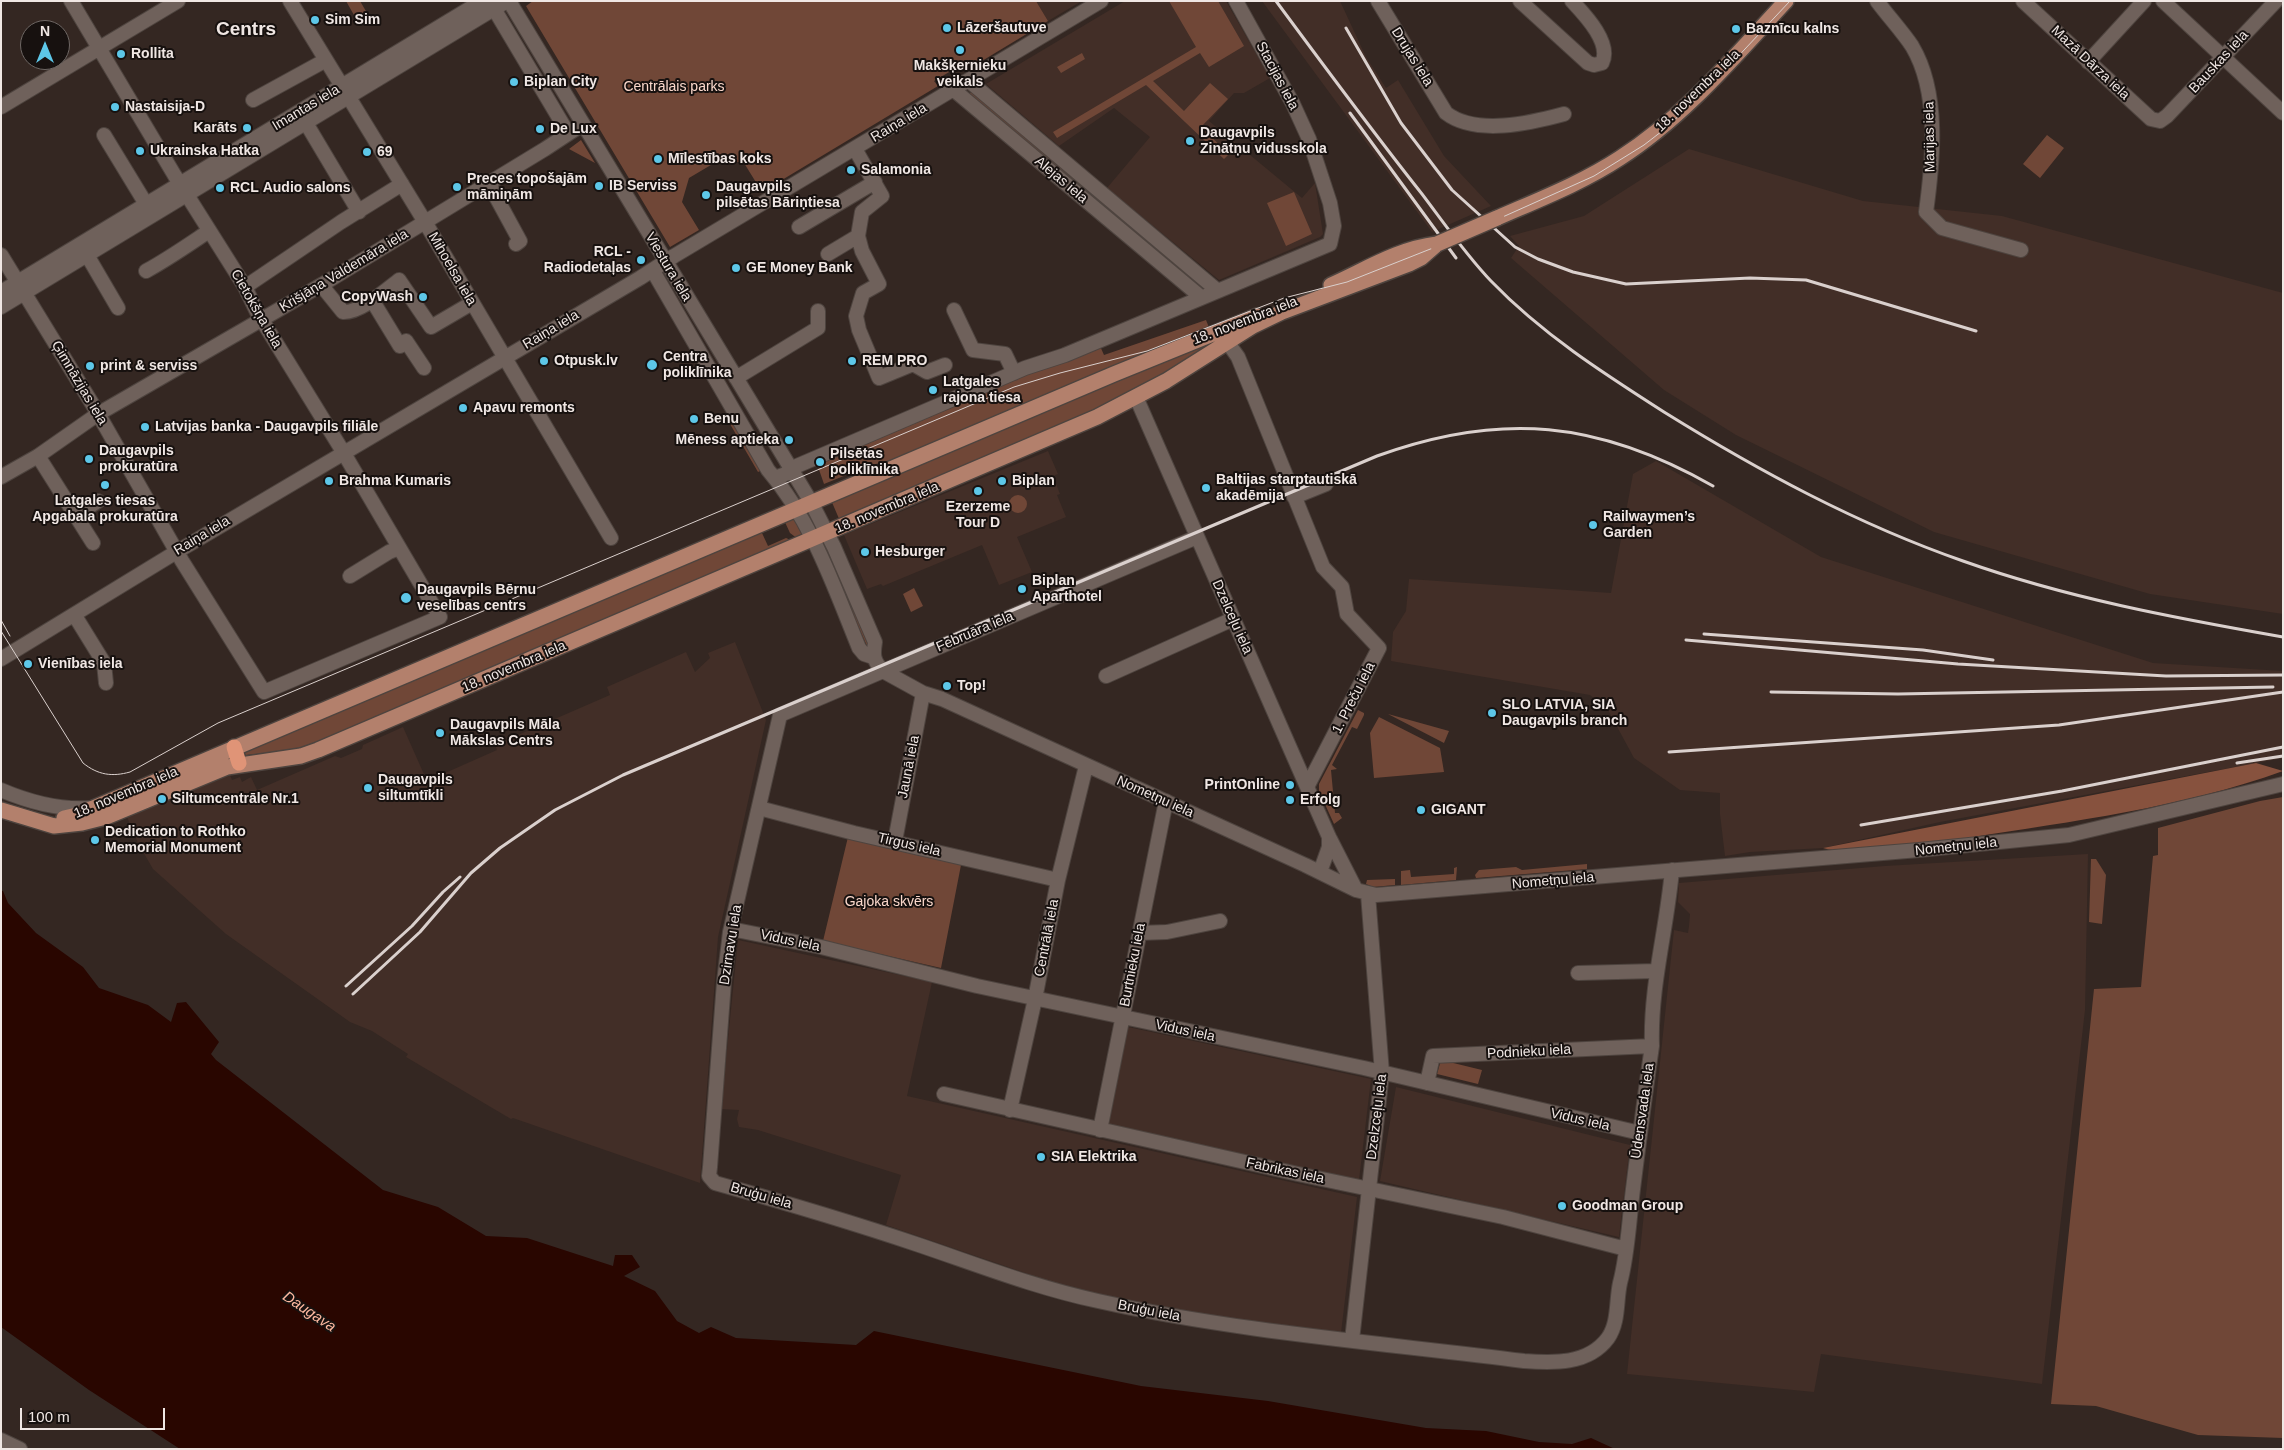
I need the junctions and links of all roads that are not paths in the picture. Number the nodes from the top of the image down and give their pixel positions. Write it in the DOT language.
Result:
graph roads {
  1 [pos="71,1"];
  2 [pos="178,1"];
  3 [pos="290,1"];
  4 [pos="482,1"];
  5 [pos="508,1"];
  6 [pos="1101,1"];
  7 [pos="1236,1"];
  8 [pos="1378,1"];
  9 [pos="1520,1"];
  10 [pos="1572,1"];
  11 [pos="1786,1"];
  12 [pos="1877,1"];
  13 [pos="2023,1"];
  14 [pos="2144,1"];
  15 [pos="2163,1"];
  16 [pos="2276,1"];
  17 [pos="492,5"];
  18 [pos="99,48"];
  19 [pos="2223,58"];
  20 [pos="326,60"];
  21 [pos="2088,62"];
  22 [pos="969,81"];
  23 [pos="954,90"];
  24 [pos="345,92"];
  25 [pos="252,100"];
  26 [pos="1,107"];
  27 [pos="2283,113"];
  28 [pos="1564,114"];
  29 [pos="2160,121"];
  30 [pos="306,123"];
  31 [pos="583,124"];
  32 [pos="568,133"];
  33 [pos="104,135"];
  34 [pos="856,149"];
  35 [pos="875,182"];
  36 [pos="402,184"];
  37 [pos="489,184"];
  38 [pos="183,189"];
  39 [pos="146,204"];
  40 [pos="359,212"];
  41 [pos="425,222"];
  42 [pos="799,227"];
  43 [pos="209,231"];
  44 [pos="858,236"];
  45 [pos="516,244"];
  46 [pos="1437,244"];
  47 [pos="2022,250"];
  48 [pos="828,254"];
  49 [pos="1,255"];
  50 [pos="87,255"];
  51 [pos="1178,257"];
  52 [pos="666,262"];
  53 [pos="1167,269"];
  54 [pos="653,270"];
  55 [pos="146,271"];
  56 [pos="323,284"];
  57 [pos="21,287"];
  58 [pos="245,288"];
  59 [pos="1218,291"];
  60 [pos="1,292"];
  61 [pos="1201,298"];
  62 [pos="372,300"];
  63 [pos="472,303"];
  64 [pos="1,307"];
  65 [pos="118,308"];
  66 [pos="954,310"];
  67 [pos="818,311"];
  68 [pos="261,320"];
  69 [pos="1228,342"];
  70 [pos="504,358"];
  71 [pos="945,365"];
  72 [pos="424,368"];
  73 [pos="1014,373"];
  74 [pos="736,378"];
  75 [pos="1136,397"];
  76 [pos="98,414"];
  77 [pos="344,452"];
  78 [pos="38,456"];
  79 [pos="792,468"];
  80 [pos="1,477"];
  81 [pos="775,478"];
  82 [pos="1326,484"];
  83 [pos="1294,497"];
  84 [pos="98,501"];
  85 [pos="811,502"];
  86 [pos="795,509"];
  87 [pos="75,516"];
  88 [pos="827,532"];
  89 [pos="1197,537"];
  90 [pos="611,538"];
  91 [pos="812,539"];
  92 [pos="93,543"];
  93 [pos="399,548"];
  94 [pos="177,551"];
  95 [pos="350,576"];
  96 [pos="75,616"];
  97 [pos="1233,619"];
  98 [pos="2,657"];
  99 [pos="872,657"];
  100 [pos="882,671"];
  101 [pos="1106,676"];
  102 [pos="106,683"];
  103 [pos="264,692"];
  104 [pos="923,693"];
  105 [pos="780,715"];
  106 [pos="234,747"];
  107 [pos="239,763"];
  108 [pos="1086,766"];
  109 [pos="2283,784"];
  110 [pos="1307,788"];
  111 [pos="1,790"];
  112 [pos="1166,801"];
  113 [pos="93,808"];
  114 [pos="759,808"];
  115 [pos="1,810"];
  116 [pos="46,822"];
  117 [pos="1329,837"];
  118 [pos="895,841"];
  119 [pos="1672,870"];
  120 [pos="1320,872"];
  121 [pos="1058,880"];
  122 [pos="1362,892"];
  123 [pos="1220,921"];
  124 [pos="731,929"];
  125 [pos="1139,933"];
  126 [pos="1656,971"];
  127 [pos="1578,973"];
  128 [pos="1035,999"];
  129 [pos="1122,1017"];
  130 [pos="1652,1046"];
  131 [pos="1382,1073"];
  132 [pos="1427,1083"];
  133 [pos="944,1094"];
  134 [pos="1010,1110"];
  135 [pos="1100,1130"];
  136 [pos="1640,1134"];
  137 [pos="712,1179"];
  138 [pos="1369,1188"];
  139 [pos="1626,1249"];
  140 [pos="1352,1340"];
  141 [pos="1600,1346"];
  142 [pos="1,1440"];
  143 [pos="20,1449"];
  1 -- 18 [label="street, Cietokšņa iela"];
  2 -- 18 [label="street"];
  3 -- 20 [label="street, Mihoelsa iela"];
  4 -- 24 [label="street, Imantas iela"];
  5 -- 17 [label="street, Imantas iela"];
  5 -- 31 [label="street, Viestura iela"];
  6 -- 22 [label="street, Raiņa iela"];
  7 -- 59 [label="street, Stacijas iela"];
  8 -- 28 [label="street, Drujas iela"];
  9 -- 10 [label="street"];
  11 -- 46 [label="main road, 18. novembra iela, bridge"];
  12 -- 47 [label="street, Marijas iela"];
  13 -- 21 [label="street, Mazā Dārza iela"];
  14 -- 21 [label="street"];
  15 -- 19 [label="street"];
  16 -- 19 [label="street, Bauskas iela"];
  17 -- 24 [label="street, Imantas iela"];
  17 -- 32 [label="street"];
  18 -- 26 [label="street"];
  18 -- 38 [label="street, Cietokšņa iela"];
  19 -- 27 [label="street"];
  19 -- 29 [label="street, Bauskas iela"];
  20 -- 24 [label="street, Mihoelsa iela"];
  20 -- 25 [label="street"];
  21 -- 29 [label="street, Mazā Dārza iela"];
  22 -- 23 [label="street, Raiņa iela"];
  22 -- 51 [label="street, Alejas iela"];
  23 -- 34 [label="street, Raiņa iela"];
  23 -- 53 [label="street, Alejas iela"];
  24 -- 30 [label="street, Imantas iela"];
  24 -- 36 [label="street, Mihoelsa iela"];
  24 -- 38 [label="street, Imantas iela"];
  30 -- 38 [label="street, Imantas iela"];
  30 -- 40 [label="street"];
  31 -- 32 [label="street, Krišjāņa Valdemāra iela"];
  31 -- 52 [label="street, Viestura iela"];
  32 -- 37 [label="street, Krišjāņa Valdemāra iela"];
  33 -- 39 [label="street"];
  34 -- 35 [label="street"];
  34 -- 52 [label="street, Raiņa iela"];
  35 -- 42 [label="street"];
  35 -- 44 [label="street"];
  36 -- 40 [label="street"];
  36 -- 41 [label="street, Mihoelsa iela"];
  37 -- 41 [label="street, Krišjāņa Valdemāra iela"];
  37 -- 45 [label="street"];
  38 -- 39 [label="street, Imantas iela"];
  38 -- 43 [label="street, Cietokšņa iela"];
  38 -- 50 [label="street, Imantas iela"];
  39 -- 57 [label="street, Imantas iela"];
  40 -- 58 [label="street"];
  41 -- 56 [label="street, Krišjāņa Valdemāra iela"];
  41 -- 63 [label="street, Mihoelsa iela"];
  43 -- 55 [label="street"];
  43 -- 58 [label="street, Cietokšņa iela"];
  44 -- 48 [label="street"];
  44 -- 71 [label="street"];
  46 -- 69 [label="main road, 18. novembra iela"];
  46 -- 85 [label="main road, 18. novembra iela"];
  49 -- 57 [label="street, Ģimnāzijas iela"];
  50 -- 57 [label="street, Imantas iela"];
  50 -- 65 [label="street"];
  51 -- 53 [label="street"];
  51 -- 59 [label="street, Alejas iela"];
  52 -- 54 [label="street, Raiņa iela"];
  52 -- 74 [label="street, Viestura iela"];
  53 -- 61 [label="street, Alejas iela"];
  54 -- 70 [label="street, Raiņa iela"];
  54 -- 81 [label="street, Viestura iela"];
  56 -- 62 [label="street"];
  56 -- 68 [label="street, Krišjāņa Valdemāra iela"];
  57 -- 60 [label="street, Imantas iela"];
  57 -- 64 [label="street, Imantas iela"];
  57 -- 76 [label="street, Ģimnāzijas iela"];
  58 -- 68 [label="street, Cietokšņa iela"];
  59 -- 61 [label="street"];
  61 -- 73 [label="street"];
  62 -- 63 [label="street"];
  62 -- 72 [label="street"];
  63 -- 70 [label="street, Mihoelsa iela"];
  66 -- 73 [label="street"];
  67 -- 74 [label="street"];
  68 -- 76 [label="street, Krišjāņa Valdemāra iela"];
  68 -- 77 [label="street, Cietokšņa iela"];
  69 -- 75 [label="main road, 18. novembra iela"];
  69 -- 83 [label="street, 1. Preču iela"];
  70 -- 77 [label="street, Raiņa iela"];
  70 -- 90 [label="street, Mihoelsa iela"];
  73 -- 79 [label="street"];
  74 -- 79 [label="street, Viestura iela"];
  75 -- 88 [label="main road, 18. novembra iela"];
  75 -- 89 [label="street, Dzelceļu iela"];
  76 -- 78 [label="street, Krišjāņa Valdemāra iela"];
  76 -- 94 [label="street, Ģimnāzijas iela"];
  77 -- 93 [label="street, Cietokšņa iela"];
  77 -- 94 [label="street, Raiņa iela"];
  78 -- 80 [label="street, Krišjāņa Valdemāra iela"];
  78 -- 87 [label="street"];
  79 -- 81 [label="street"];
  79 -- 85 [label="street, Viestura iela"];
  81 -- 86 [label="street, Viestura iela"];
  82 -- 83 [label="street"];
  83 -- 110 [label="street, 1. Preču iela"];
  84 -- 87 [label="street"];
  85 -- 86 [label="main road, 18. novembra iela"];
  85 -- 88 [label="street, Viestura iela"];
  86 -- 91 [label="street, Viestura iela"];
  86 -- 106 [label="main road, 18. novembra iela"];
  87 -- 92 [label="street"];
  88 -- 91 [label="main road, 18. novembra iela"];
  88 -- 99 [label="street"];
  89 -- 97 [label="street, Dzelceļu iela"];
  89 -- 100 [label="street, Februāra iela"];
  91 -- 99 [label="street, Nometņu iela"];
  91 -- 107 [label="main road, 18. novembra iela"];
  93 -- 95 [label="street"];
  93 -- 103 [label="street, Cietokšņa iela"];
  94 -- 96 [label="street, Raiņa iela"];
  94 -- 103 [label="street, Ģimnāzijas iela"];
  96 -- 98 [label="street, Raiņa iela"];
  96 -- 102 [label="street"];
  97 -- 101 [label="street"];
  97 -- 110 [label="street, Dzelceļu iela"];
  99 -- 100 [label="street, Nometņu iela"];
  100 -- 104 [label="street, Nometņu iela"];
  100 -- 105 [label="street, Februāra iela"];
  104 -- 108 [label="street, Nometņu iela"];
  104 -- 118 [label="street, Jaunā iela"];
  105 -- 114 [label="street, Dzirnavu iela"];
  106 -- 107 [label="highway"];
  106 -- 113 [label="main road, 18. novembra iela"];
  107 -- 116 [label="main road, 18. novembra iela"];
  108 -- 112 [label="street, Nometņu iela"];
  108 -- 121 [label="street, Centrālā iela"];
  109 -- 119 [label="street, Nometņu iela"];
  110 -- 117 [label="street, Dzelceļu iela"];
  111 -- 113 [label="street"];
  112 -- 120 [label="street, Nometņu iela"];
  112 -- 125 [label="street, Burtnieku iela"];
  113 -- 116 [label="main road, 18. novembra iela"];
  114 -- 118 [label="street, Tirgus iela"];
  114 -- 124 [label="street, Dzirnavu iela"];
  115 -- 116 [label="main road"];
  117 -- 120 [label="street"];
  117 -- 122 [label="street, Dzelceļu iela"];
  118 -- 121 [label="street, Tirgus iela"];
  119 -- 122 [label="street, Nometņu iela"];
  119 -- 126 [label="street, Ūdensvada iela"];
  120 -- 122 [label="street, Nometņu iela"];
  121 -- 128 [label="street, Centrālā iela"];
  122 -- 131 [label="street, Dzelzceļu iela"];
  123 -- 125 [label="street"];
  124 -- 128 [label="street, Vidus iela"];
  124 -- 137 [label="street, Dzirnavu iela"];
  125 -- 129 [label="street, Burtnieku iela"];
  126 -- 127 [label="street"];
  126 -- 130 [label="street, Ūdensvada iela"];
  128 -- 129 [label="street, Vidus iela"];
  128 -- 134 [label="street, Centrālā iela"];
  129 -- 131 [label="street, Vidus iela"];
  129 -- 135 [label="street, Burtnieku iela"];
  130 -- 132 [label="street, Podnieku iela"];
  130 -- 136 [label="street, Ūdensvada iela"];
  131 -- 132 [label="street, Vidus iela"];
  131 -- 138 [label="street, Dzelzceļu iela"];
  132 -- 136 [label="street, Vidus iela"];
  133 -- 134 [label="street, Fabrikas iela"];
  134 -- 135 [label="street, Fabrikas iela"];
  135 -- 138 [label="street, Fabrikas iela"];
  136 -- 139 [label="street, Ūdensvada iela"];
  137 -- 140 [label="street, Bruģu iela"];
  138 -- 139 [label="street, Fabrikas iela"];
  138 -- 140 [label="street, Dzelzceļu iela"];
  139 -- 141 [label="street, Ūdensvada iela"];
  140 -- 141 [label="street, Bruģu iela"];
  142 -- 143 [label="street"];
}
